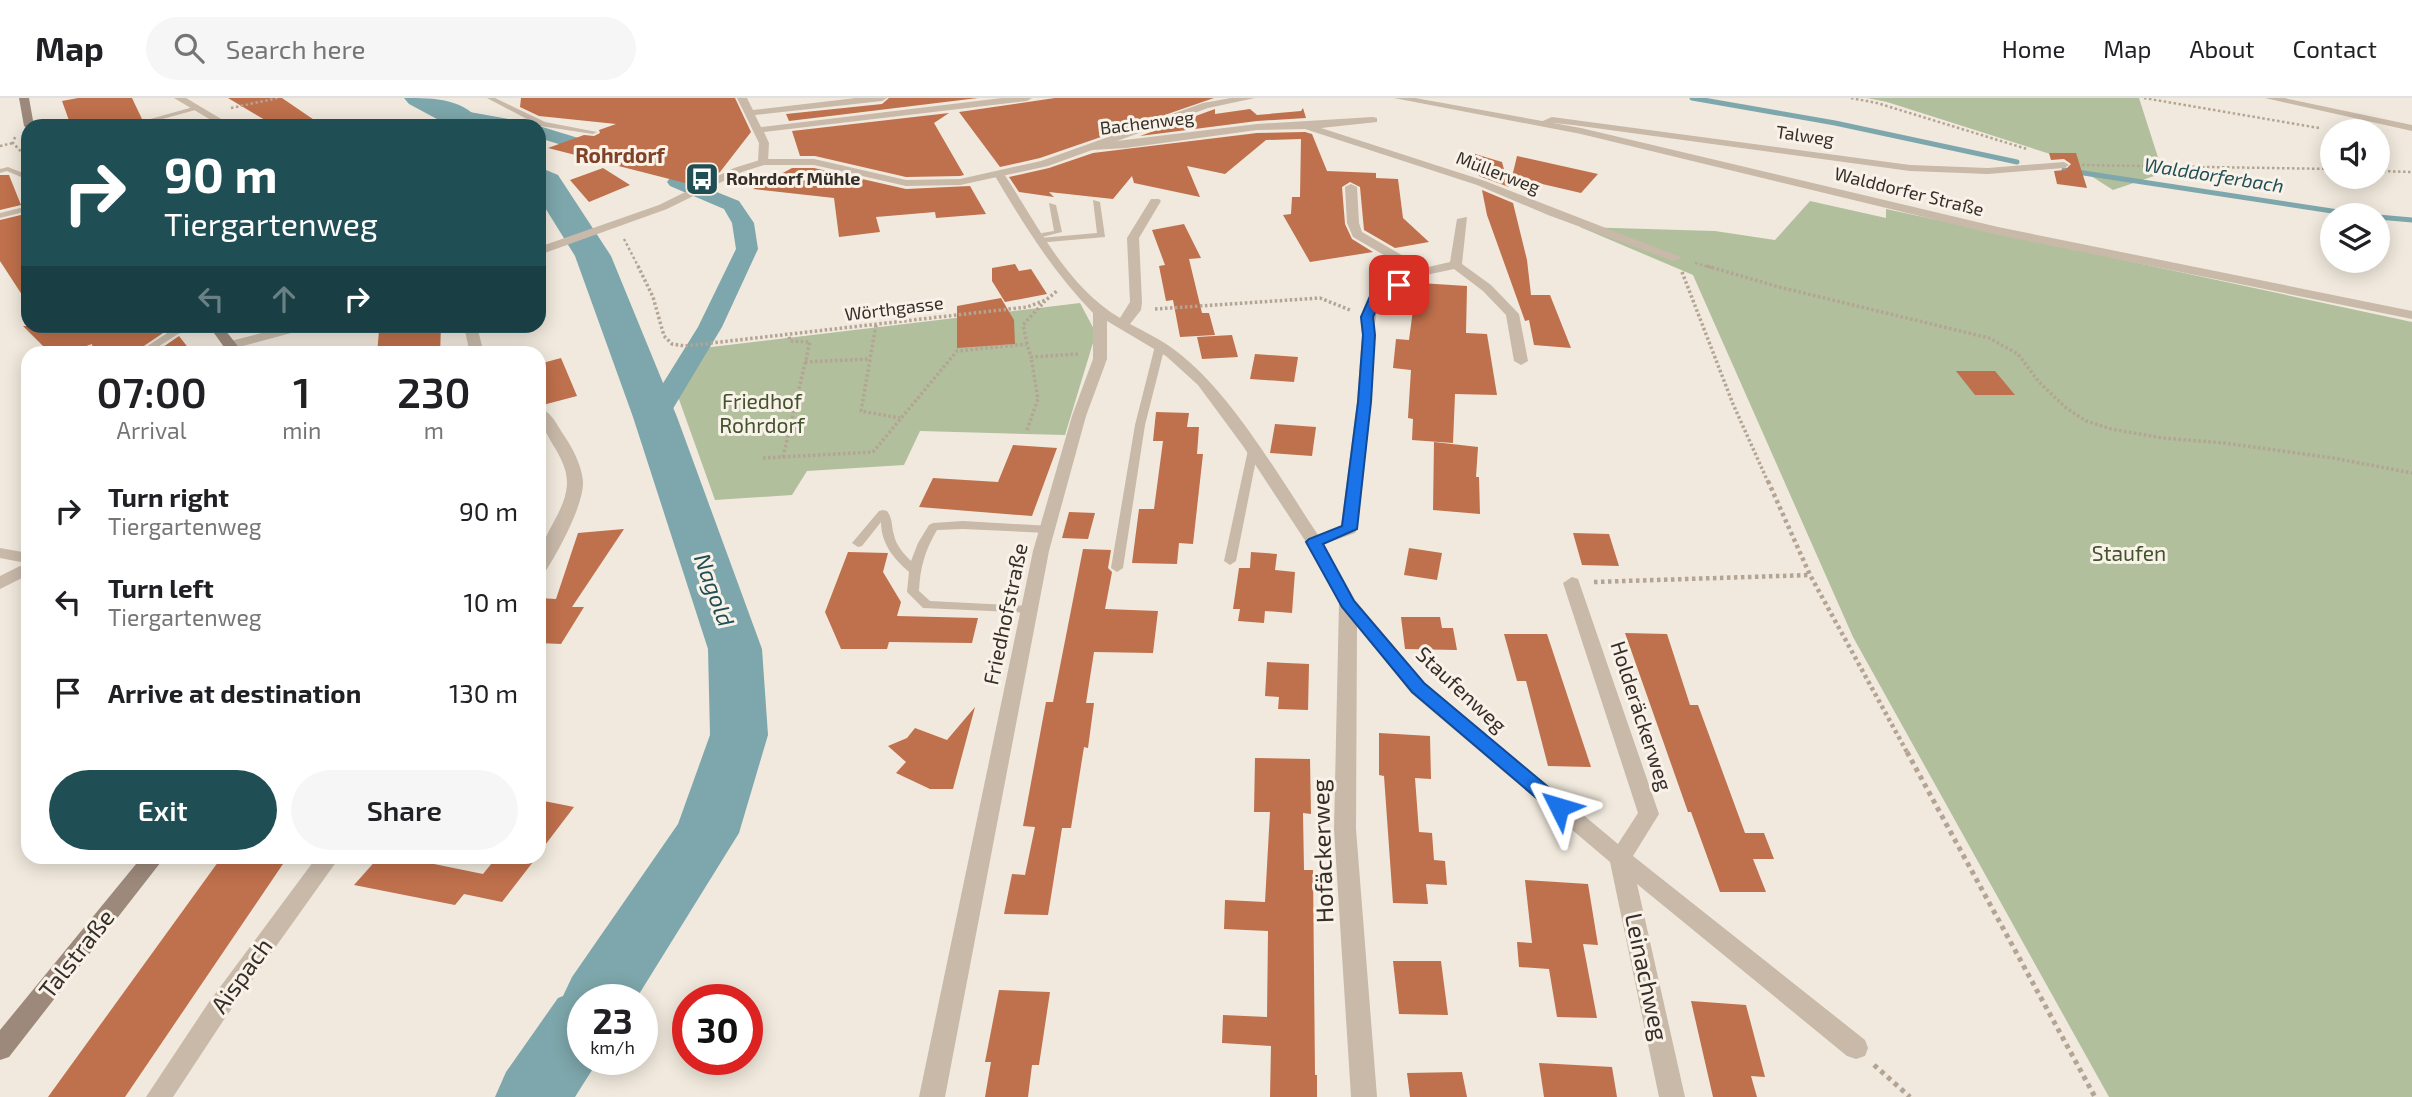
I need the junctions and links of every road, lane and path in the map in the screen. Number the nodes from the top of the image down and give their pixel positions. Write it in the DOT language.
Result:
graph roads {
  1 [pos="24,98"];
  2 [pos="179,98"];
  3 [pos="490,98"];
  4 [pos="742,98"];
  5 [pos="882,98"];
  6 [pos="1027,98"];
  7 [pos="1250,98"];
  8 [pos="1399,98"];
  9 [pos="1851,98"];
  10 [pos="2144,98"];
  11 [pos="2270,98"];
  12 [pos="995,100"];
  13 [pos="197,108"];
  14 [pos="750,113"];
  15 [pos="28,119"];
  16 [pos="155,119"];
  17 [pos="216,119"];
  18 [pos="534,119"];
  19 [pos="1373,120"];
  20 [pos="1543,123"];
  21 [pos="546,124"];
  22 [pos="1306,126"];
  23 [pos="2320,128"];
  24 [pos="2412,128"];
  25 [pos="758,130"];
  26 [pos="593,132"];
  27 [pos="13,144"];
  28 [pos="0,146"];
  29 [pos="1092,147"];
  30 [pos="763,162"];
  31 [pos="2064,165"];
  32 [pos="2320,169"];
  33 [pos="0,171"];
  34 [pos="2390,171"];
  35 [pos="2412,172"];
  36 [pos="21,175"];
  37 [pos="1000,176"];
  38 [pos="1351,187"];
  39 [pos="1155,201"];
  40 [pos="1096,202"];
  41 [pos="1052,205"];
  42 [pos="21,210"];
  43 [pos="0,216"];
  44 [pos="1463,219"];
  45 [pos="611,225"];
  46 [pos="1039,239"];
  47 [pos="546,249"];
  48 [pos="1677,258"];
  49 [pos="1456,265"];
  50 [pos="1422,272"];
  51 [pos="1070,284"];
  52 [pos="1046,300"];
  53 [pos="1100,312"];
  54 [pos="2412,315"];
  55 [pos="1128,316"];
  56 [pos="1367,317"];
  57 [pos="876,326"];
  58 [pos="173,333"];
  59 [pos="281,333"];
  60 [pos="789,336"];
  61 [pos="1027,344"];
  62 [pos="152,346"];
  63 [pos="244,346"];
  64 [pos="1160,346"];
  65 [pos="1101,352"];
  66 [pos="1031,357"];
  67 [pos="870,359"];
  68 [pos="1521,361"];
  69 [pos="805,362"];
  70 [pos="901,418"];
  71 [pos="546,420"];
  72 [pos="1027,430"];
  73 [pos="1253,450"];
  74 [pos="783,457"];
  75 [pos="763,458"];
  76 [pos="2412,475"];
  77 [pos="1047,529"];
  78 [pos="1314,542"];
  79 [pos="858,543"];
  80 [pos="0,553"];
  81 [pos="21,557"];
  82 [pos="546,559"];
  83 [pos="1230,561"];
  84 [pos="1117,568"];
  85 [pos="913,569"];
  86 [pos="21,572"];
  87 [pos="1810,575"];
  88 [pos="0,583"];
  89 [pos="1572,583"];
  90 [pos="1348,603"];
  91 [pos="1029,610"];
  92 [pos="1620,858"];
  93 [pos="148,864"];
  94 [pos="324,864"];
  95 [pos="1856,1048"];
  96 [pos="0,1049"];
  97 [pos="159,1097"];
  98 [pos="932,1097"];
  99 [pos="1364,1097"];
  100 [pos="1672,1097"];
  101 [pos="1910,1097"];
  102 [pos="2095,1097"];
  1 -- 15 [label="main road"];
  2 -- 13 [label="street"];
  3 -- 18 [label="lane"];
  4 -- 14 [label="street"];
  5 -- 14 [label="street"];
  6 -- 12 [label="street"];
  7 -- 29 [label="street"];
  8 -- 20 [label="street, Walddorfer Straße"];
  9 -- 31 [label="path"];
  10 -- 23 [label="path"];
  11 -- 24 [label="street"];
  12 -- 25 [label="street"];
  13 -- 16 [label="lane"];
  13 -- 17 [label="street"];
  14 -- 25 [label="street"];
  19 -- 22 [label="street, Bachenweg"];
  20 -- 31 [label="street, Talweg"];
  20 -- 54 [label="street, Walddorfer Straße"];
  21 -- 26 [label="lane"];
  22 -- 29 [label="street, Bachenweg"];
  22 -- 48 [label="street, Müllerweg"];
  25 -- 30 [label="street"];
  27 -- 28 [label="path"];
  29 -- 37 [label="street"];
  30 -- 37 [label="street"];
  30 -- 45 [label="street"];
  31 -- 32 [label="path"];
  33 -- 36 [label="lane"];
  34 -- 35 [label="path"];
  37 -- 46 [label="street"];
  38 -- 50 [label="street"];
  39 -- 55 [label="street"];
  40 -- 46 [label="lane"];
  41 -- 46 [label="lane"];
  42 -- 43 [label="lane"];
  44 -- 49 [label="street"];
  45 -- 47 [label="street"];
  45 -- 60 [label="path, Wörthgasse"];
  46 -- 51 [label="street"];
  48 -- 76 [label="path"];
  48 -- 87 [label="path"];
  49 -- 50 [label="street"];
  49 -- 68 [label="street"];
  50 -- 56 [label="street"];
  51 -- 52 [label="path, Wörthgasse"];
  51 -- 53 [label="street"];
  52 -- 57 [label="path, Wörthgasse"];
  52 -- 61 [label="path"];
  53 -- 55 [label="street, Staufenweg"];
  53 -- 65 [label="street, Friedhofstraße"];
  55 -- 56 [label="path"];
  55 -- 64 [label="street, Staufenweg"];
  56 -- 78 [label="street"];
  57 -- 60 [label="path, Wörthgasse"];
  57 -- 67 [label="path"];
  58 -- 62 [label="lane"];
  59 -- 63 [label="street"];
  60 -- 69 [label="path"];
  61 -- 66 [label="path"];
  61 -- 70 [label="path"];
  64 -- 73 [label="street, Staufenweg"];
  64 -- 84 [label="lane"];
  65 -- 66 [label="path"];
  65 -- 77 [label="street, Friedhofstraße"];
  66 -- 72 [label="path"];
  67 -- 69 [label="path"];
  67 -- 70 [label="path"];
  69 -- 74 [label="path"];
  70 -- 74 [label="path"];
  71 -- 82 [label="street"];
  73 -- 78 [label="street, Staufenweg"];
  73 -- 83 [label="lane"];
  74 -- 75 [label="path"];
  77 -- 85 [label="lane"];
  77 -- 91 [label="street, Friedhofstraße"];
  78 -- 90 [label="street, Staufenweg"];
  79 -- 85 [label="lane"];
  80 -- 81 [label="street"];
  85 -- 91 [label="lane"];
  86 -- 88 [label="street"];
  87 -- 89 [label="path"];
  87 -- 102 [label="path"];
  89 -- 92 [label="street, Holderäckerweg"];
  90 -- 92 [label="street, Staufenweg"];
  90 -- 99 [label="street, Hofäckerweg"];
  91 -- 98 [label="street, Friedhofstraße"];
  92 -- 95 [label="street, Staufenweg"];
  92 -- 100 [label="street, Leinachweg"];
  93 -- 96 [label="main road, Talstraße"];
  94 -- 97 [label="street, Aispach"];
  95 -- 101 [label="path"];
}
